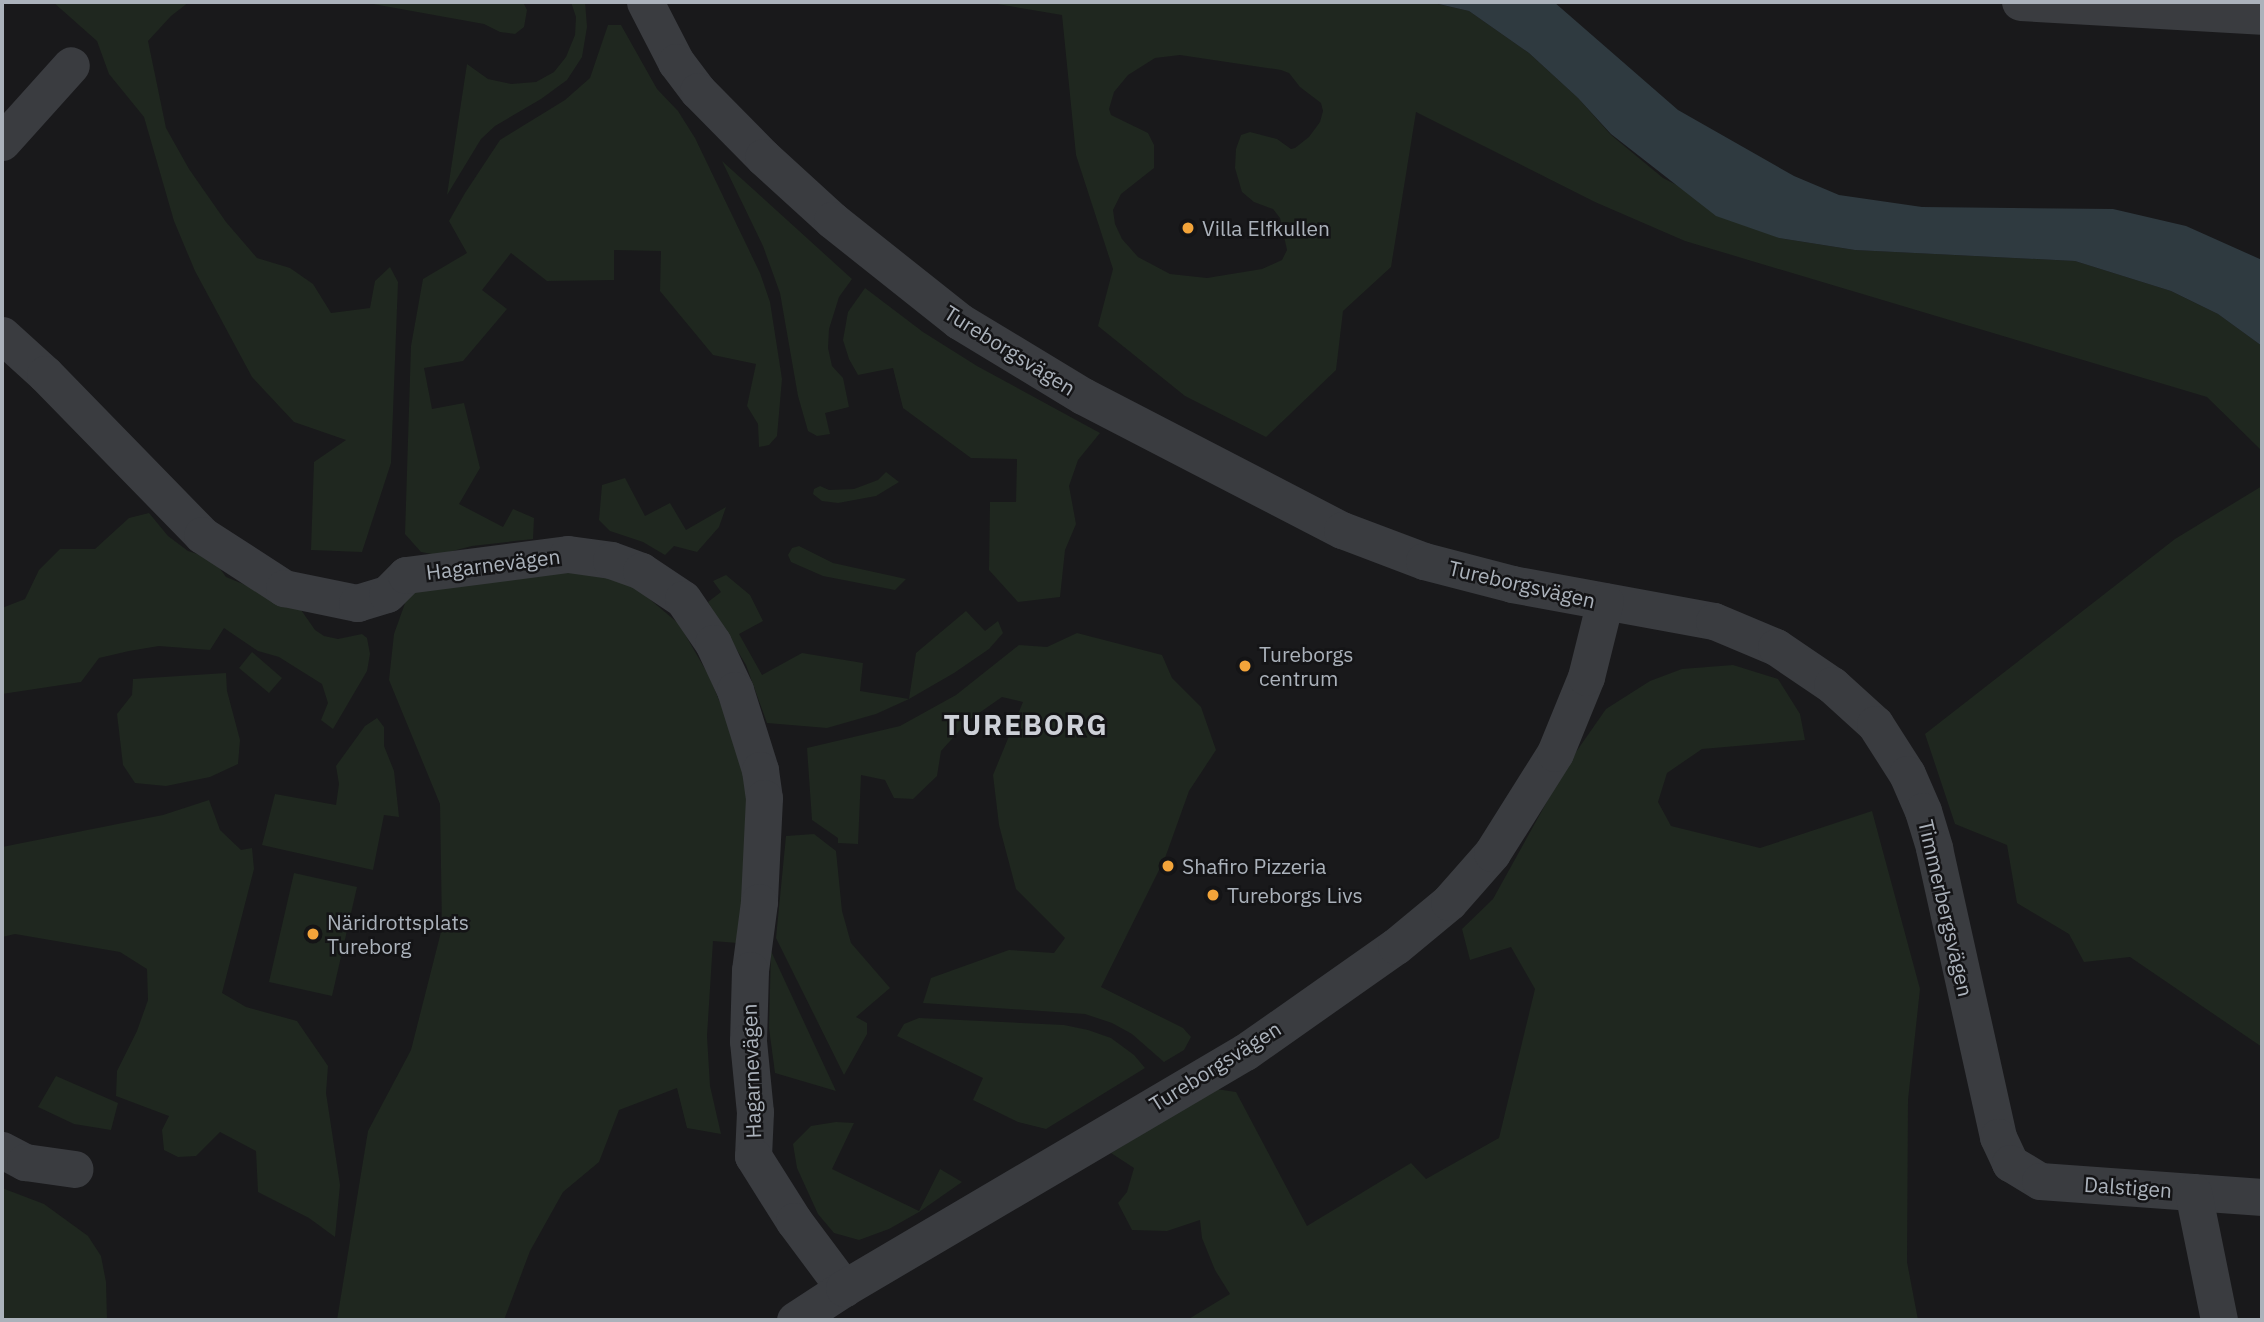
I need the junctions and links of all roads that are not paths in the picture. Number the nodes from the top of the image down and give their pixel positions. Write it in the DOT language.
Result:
graph roads {
  1 [pos="645,2"];
  2 [pos="2021,2"];
  3 [pos="2262,16"];
  4 [pos="71,65"];
  5 [pos="2,142"];
  6 [pos="2,335"];
  7 [pos="1605,601"];
  8 [pos="2,1150"];
  9 [pos="2003,1153"];
  10 [pos="75,1169"];
  11 [pos="2193,1192"];
  12 [pos="2262,1197"];
  13 [pos="844,1288"];
  14 [pos="795,1320"];
  15 [pos="2219,1320"];
  1 -- 7 [label="street, Tureborgsvägen"];
  2 -- 3 [label="street"];
  4 -- 5 [label="street"];
  6 -- 13 [label="street, Hagarnevägen"];
  7 -- 9 [label="street, Timmerbergsvägen"];
  7 -- 13 [label="street, Tureborgsvägen"];
  8 -- 10 [label="street"];
  9 -- 11 [label="street, Dalstigen"];
  11 -- 12 [label="street, Dalstigen"];
  11 -- 15 [label="street"];
  13 -- 14 [label="street, Tureborgsvägen"];
}
